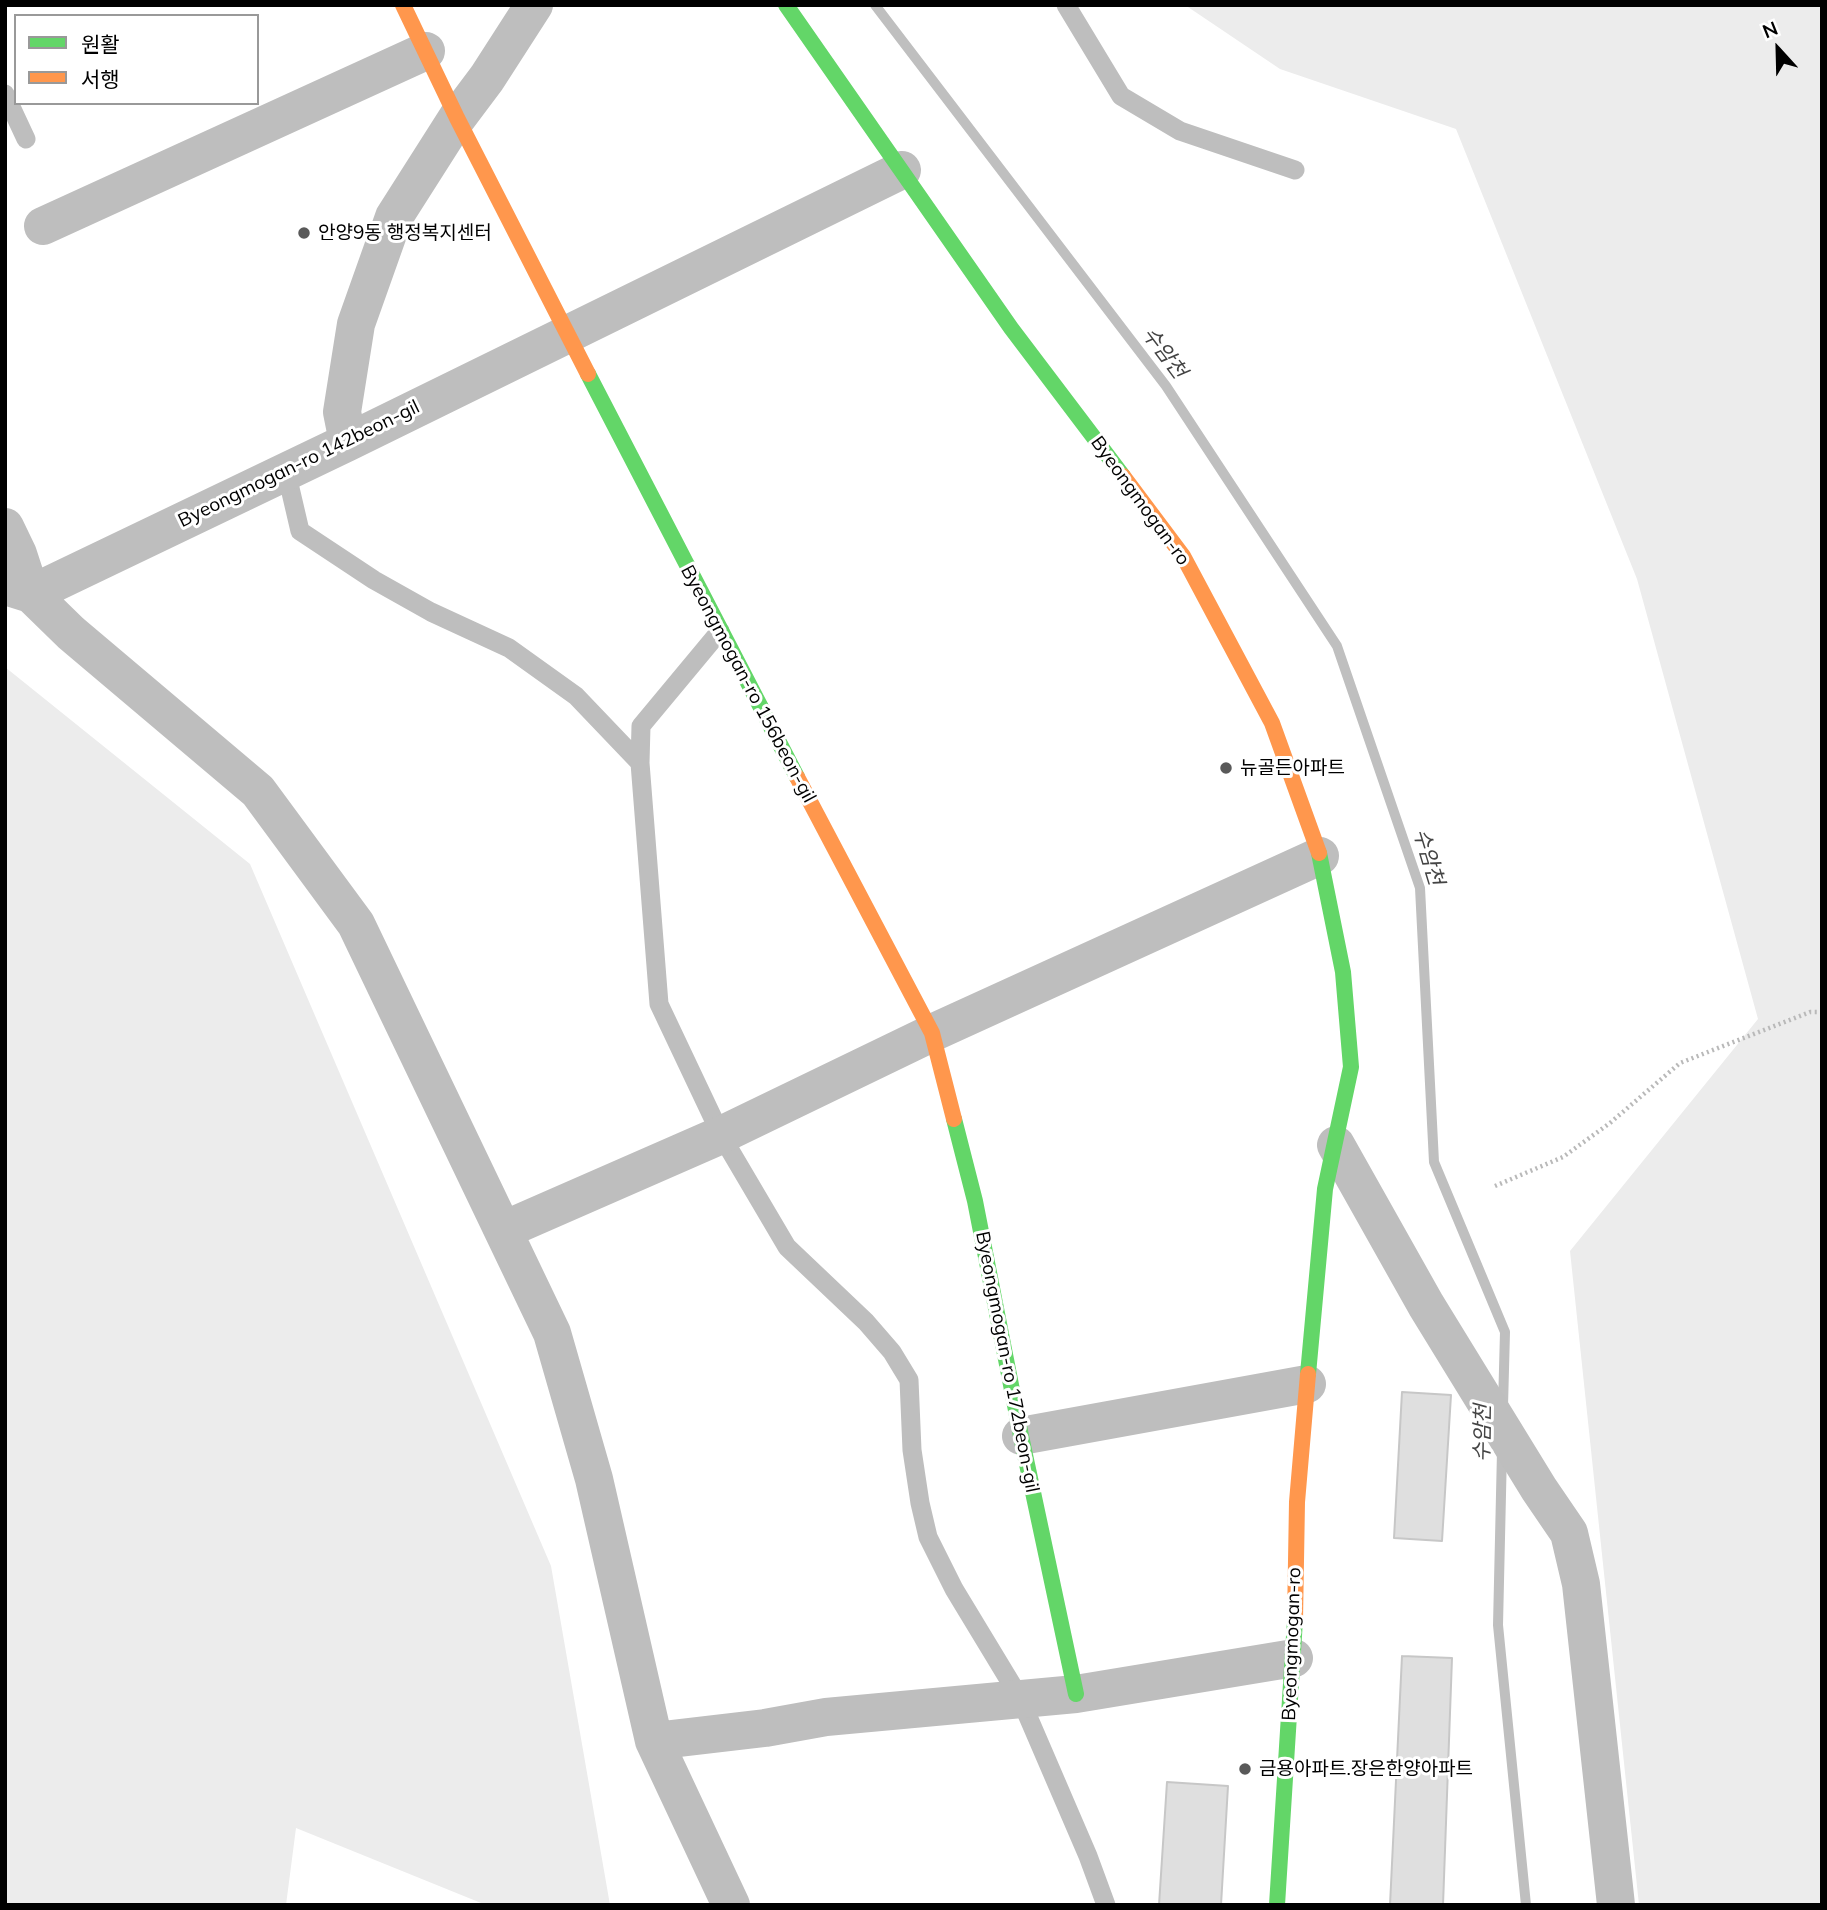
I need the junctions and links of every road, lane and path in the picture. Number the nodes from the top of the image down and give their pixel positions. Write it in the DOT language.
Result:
graph roads {
  1 [pos="403,5"];
  2 [pos="534,5"];
  3 [pos="786,5"];
  4 [pos="1066,5"];
  5 [pos="426,51"];
  6 [pos="5,94"];
  7 [pos="457,118"];
  8 [pos="26,139"];
  9 [pos="902,170"];
  10 [pos="1295,170"];
  11 [pos="43,226"];
  12 [pos="568,334"];
  13 [pos="348,442"];
  14 [pos="286,471"];
  15 [pos="5,527"];
  16 [pos="18,590"];
  17 [pos="720,631"];
  18 [pos="640,763"];
  19 [pos="1320,856"];
  20 [pos="1822,1012"];
  21 [pos="932,1033"];
  22 [pos="721,1135"];
  23 [pos="1336,1145"];
  24 [pos="1495,1186"];
  25 [pos="504,1230"];
  26 [pos="1307,1384"];
  27 [pos="1021,1436"];
  28 [pos="1294,1658"];
  29 [pos="1076,1694"];
  30 [pos="1020,1698"];
  31 [pos="654,1741"];
  32 [pos="731,1905"];
  33 [pos="1106,1905"];
  34 [pos="1277,1905"];
  35 [pos="1616,1905"];
  1 -- 5 [label="street"];
  2 -- 7 [label="street"];
  3 -- 9 [label="street, Byeongmogan-ro"];
  4 -- 10 [label="lane"];
  5 -- 7 [label="street"];
  5 -- 11 [label="street"];
  6 -- 8 [label="lane"];
  7 -- 12 [label="street"];
  7 -- 13 [label="street"];
  9 -- 12 [label="street, Byeongmogan-ro 142beon-gil"];
  9 -- 19 [label="street, Byeongmogan-ro"];
  12 -- 13 [label="street, Byeongmogan-ro 142beon-gil"];
  12 -- 17 [label="street, Byeongmogan-ro 156beon-gil"];
  13 -- 14 [label="street, Byeongmogan-ro 142beon-gil"];
  14 -- 16 [label="street, Byeongmogan-ro 142beon-gil"];
  14 -- 18 [label="lane"];
  15 -- 16 [label="street"];
  16 -- 25 [label="street"];
  17 -- 18 [label="lane"];
  17 -- 21 [label="street, Byeongmogan-ro 156beon-gil"];
  18 -- 22 [label="lane"];
  19 -- 21 [label="street"];
  19 -- 23 [label="street, Byeongmogan-ro"];
  20 -- 24 [label="path"];
  21 -- 22 [label="street"];
  21 -- 27 [label="street, Byeongmogan-ro 172beon-gil"];
  22 -- 25 [label="street"];
  22 -- 30 [label="lane"];
  23 -- 26 [label="street, Byeongmogan-ro"];
  23 -- 35 [label="street"];
  25 -- 31 [label="street"];
  26 -- 27 [label="street"];
  26 -- 28 [label="street, Byeongmogan-ro"];
  27 -- 29 [label="street, Byeongmogan-ro 172beon-gil"];
  28 -- 29 [label="street"];
  28 -- 34 [label="street, Byeongmogan-ro"];
  29 -- 30 [label="street"];
  30 -- 31 [label="street"];
  30 -- 33 [label="lane"];
  31 -- 32 [label="street"];
}
